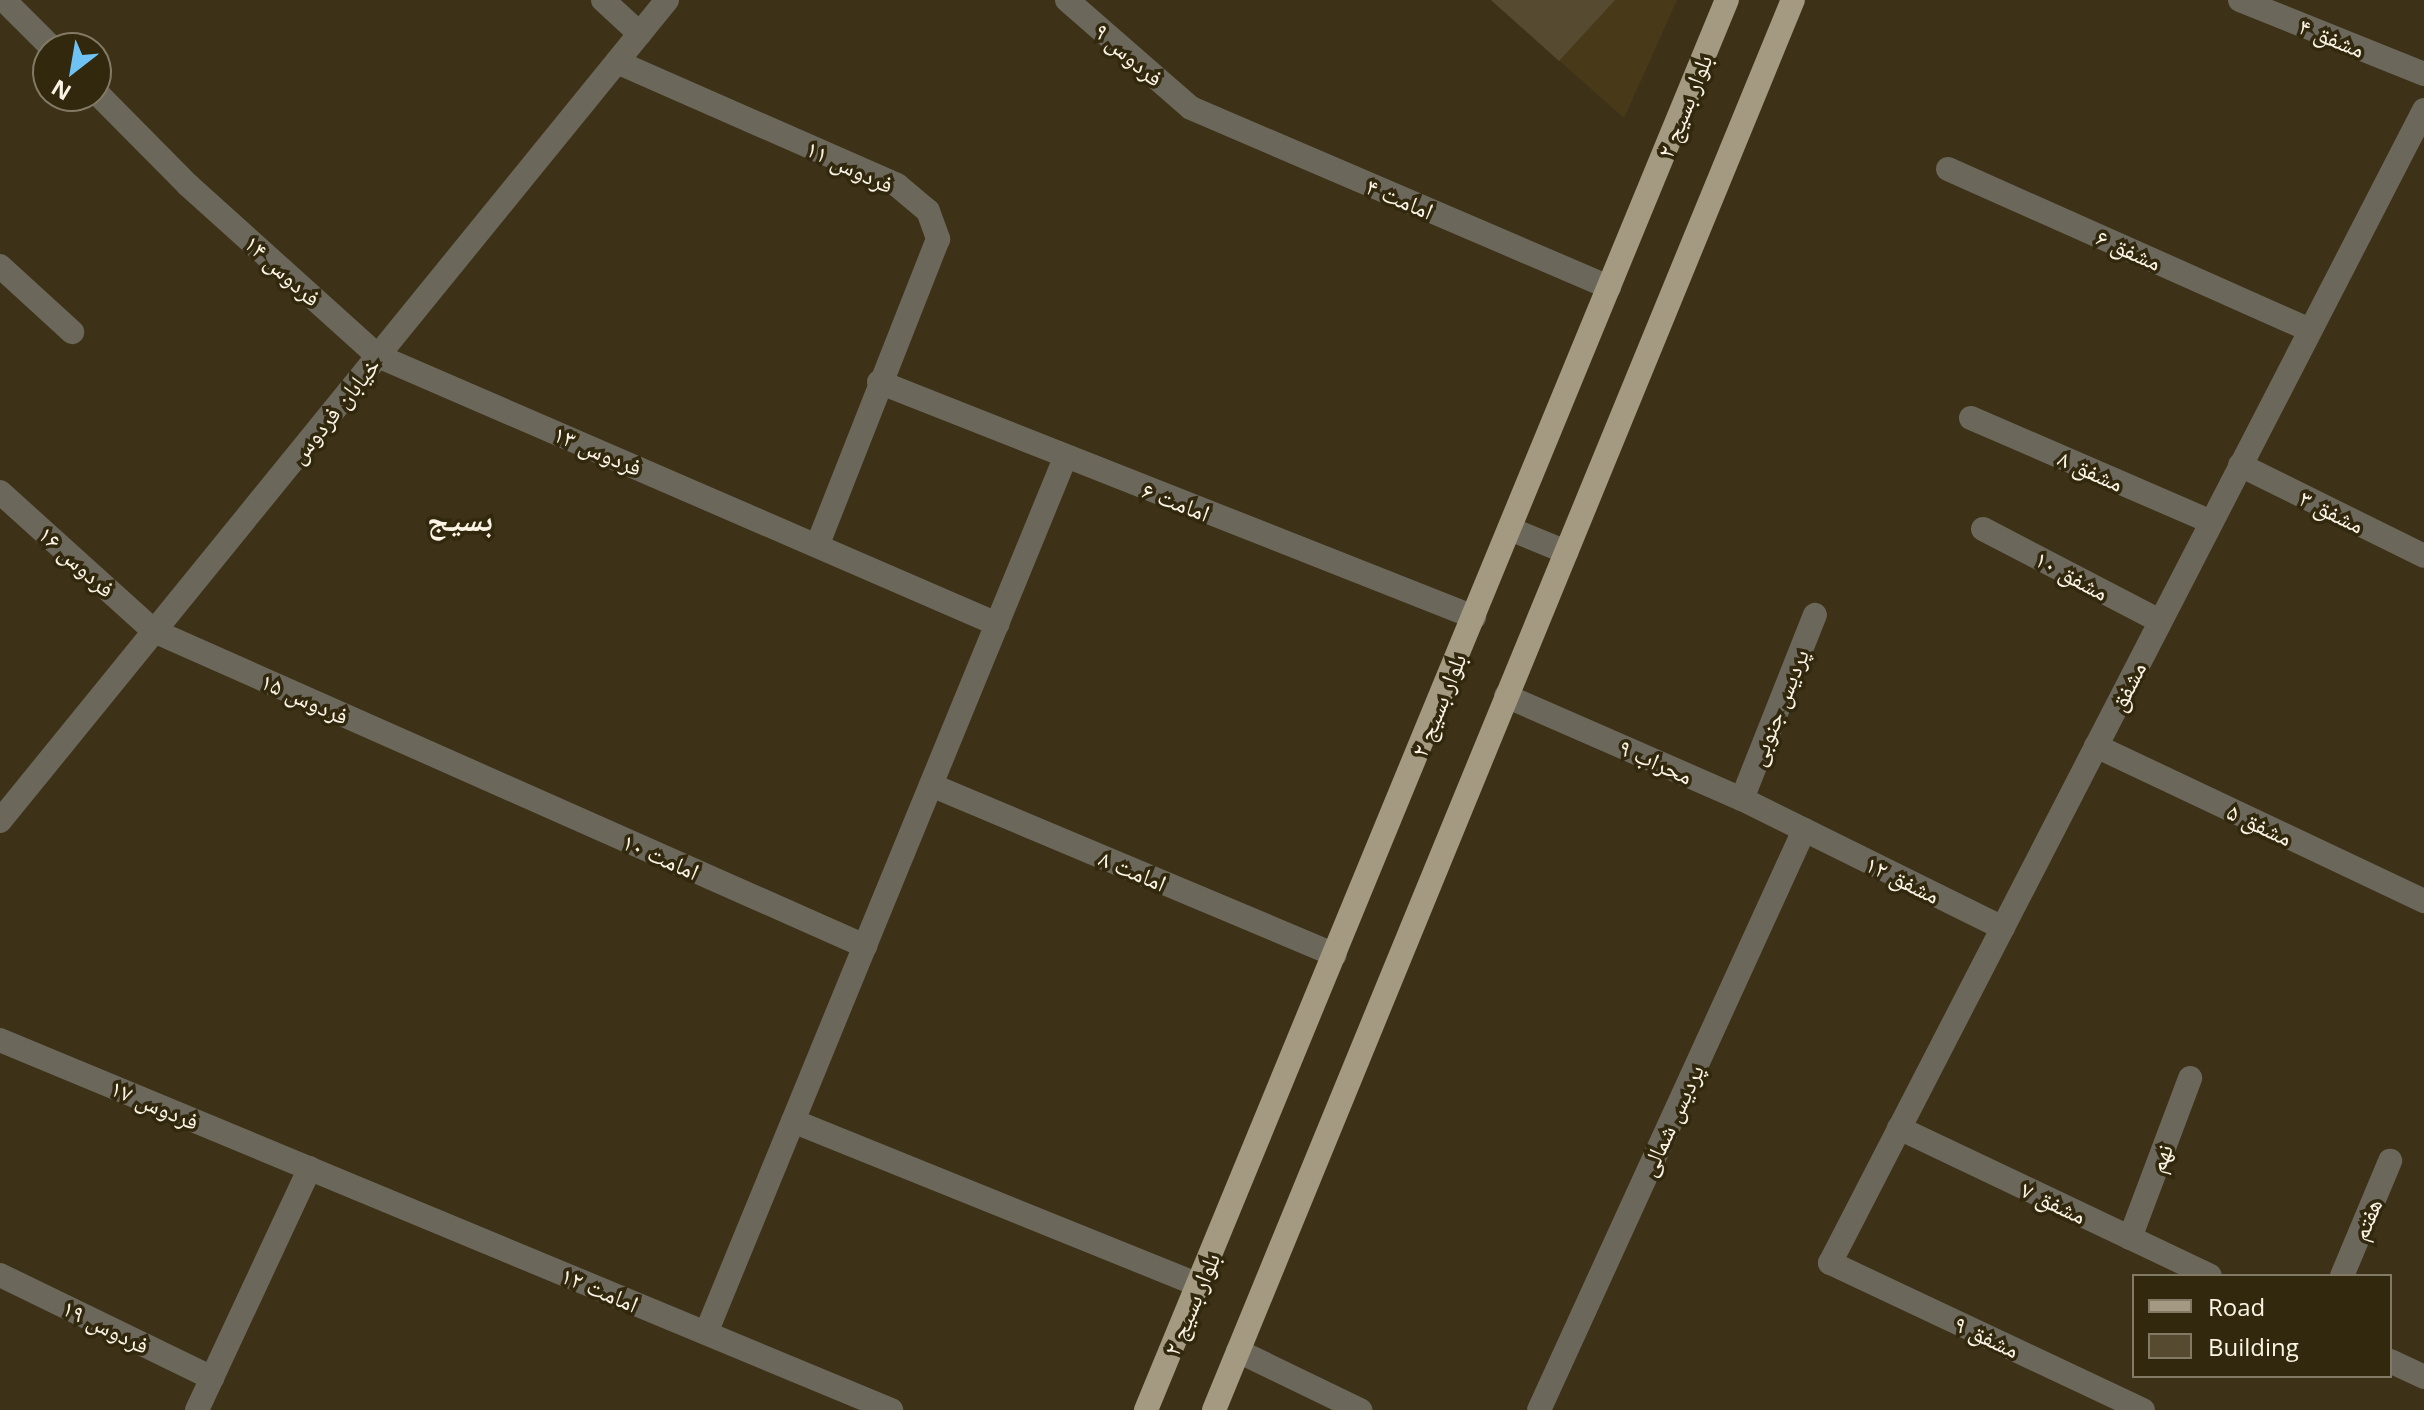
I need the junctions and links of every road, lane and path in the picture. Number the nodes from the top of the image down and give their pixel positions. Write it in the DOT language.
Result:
graph roads {
  1 [pos="4,0"];
  2 [pos="603,0"];
  3 [pos="667,0"];
  4 [pos="1067,0"];
  5 [pos="1727,0"];
  6 [pos="1793,0"];
  7 [pos="2240,0"];
  8 [pos="36,32"];
  9 [pos="640,34"];
  10 [pos="617,62"];
  11 [pos="2424,74"];
  12 [pos="112,108"];
  13 [pos="1191,108"];
  14 [pos="2424,110"];
  15 [pos="2416,143"];
  16 [pos="1948,169"];
  17 [pos="0,266"];
  18 [pos="1609,287"];
  19 [pos="2310,330"];
  20 [pos="72,332"];
  21 [pos="378,356"];
  22 [pos="879,382"];
  23 [pos="1971,418"];
  24 [pos="1065,458"];
  25 [pos="2240,465"];
  26 [pos="0,492"];
  27 [pos="2211,522"];
  28 [pos="1510,529"];
  29 [pos="1983,529"];
  30 [pos="818,544"];
  31 [pos="1566,552"];
  32 [pos="2424,556"];
  33 [pos="1815,615"];
  34 [pos="1474,617"];
  35 [pos="2160,621"];
  36 [pos="997,624"];
  37 [pos="154,631"];
  38 [pos="1506,696"];
  39 [pos="2096,746"];
  40 [pos="457,765"];
  41 [pos="931,785"];
  42 [pos="1742,799"];
  43 [pos="0,821"];
  44 [pos="1804,830"];
  45 [pos="2424,901"];
  46 [pos="2003,928"];
  47 [pos="865,946"];
  48 [pos="1335,955"];
  49 [pos="0,1040"];
  50 [pos="2190,1078"];
  51 [pos="793,1121"];
  52 [pos="1899,1128"];
  53 [pos="2390,1161"];
  54 [pos="310,1168"];
  55 [pos="2130,1238"];
  56 [pos="1830,1263"];
  57 [pos="2206,1274"];
  58 [pos="2343,1274"];
  59 [pos="0,1275"];
  60 [pos="1199,1285"];
  61 [pos="706,1333"];
  62 [pos="1238,1351"];
  63 [pos="2392,1362"];
  64 [pos="2424,1377"];
  65 [pos="212,1378"];
  66 [pos="197,1410"];
  67 [pos="891,1410"];
  68 [pos="1146,1410"];
  69 [pos="1214,1410"];
  70 [pos="1360,1410"];
  71 [pos="1539,1410"];
  72 [pos="2143,1410"];
  1 -- 8 [label="street"];
  2 -- 9 [label="street"];
  3 -- 9 [label="street, خیابان فردوس"];
  4 -- 13 [label="street, فردوس ۹"];
  5 -- 18 [label="main road, بلوار بسیج ۲"];
  6 -- 31 [label="main road"];
  7 -- 11 [label="street, مشفق ۴"];
  9 -- 10 [label="street, خیابان فردوس"];
  10 -- 21 [label="street, خیابان فردوس"];
  10 -- 22 [label="street, فردوس ۱۱"];
  12 -- 21 [label="street, فردوس ۱۴"];
  13 -- 18 [label="street, امامت ۴"];
  14 -- 15 [label="street, مشفق"];
  15 -- 19 [label="street, مشفق"];
  16 -- 19 [label="street, مشفق ۶"];
  17 -- 20 [label="street"];
  18 -- 28 [label="main road, بلوار بسیج ۲"];
  19 -- 25 [label="street, مشفق"];
  21 -- 30 [label="street, فردوس ۱۳"];
  21 -- 37 [label="street, خیابان فردوس"];
  22 -- 24 [label="street, امامت ۶"];
  22 -- 30 [label="street, فردوس ۱۱"];
  23 -- 27 [label="street, مشفق ۸"];
  24 -- 34 [label="street, امامت ۶"];
  24 -- 36 [label="street"];
  25 -- 27 [label="street, مشفق"];
  25 -- 32 [label="street, مشفق ۳"];
  26 -- 37 [label="street, فردوس ۱۶"];
  27 -- 35 [label="street, مشفق"];
  28 -- 31 [label="street"];
  28 -- 34 [label="main road, بلوار بسیج ۲"];
  29 -- 35 [label="street, مشفق ۱۰"];
  30 -- 36 [label="street"];
  31 -- 38 [label="main road"];
  33 -- 42 [label="street, پردیس جنوبی"];
  34 -- 48 [label="main road, بلوار بسیج ۲"];
  35 -- 39 [label="street, مشفق"];
  36 -- 41 [label="street"];
  37 -- 40 [label="street, فردوس ۱۵"];
  37 -- 43 [label="street, خیابان فردوس"];
  38 -- 42 [label="street, محراب ۹"];
  38 -- 62 [label="main road"];
  39 -- 45 [label="street, مشفق ۵"];
  39 -- 46 [label="street, مشفق"];
  40 -- 47 [label="street, امامت ۱۰"];
  41 -- 47 [label="street"];
  41 -- 48 [label="street, امامت ۸"];
  42 -- 44 [label="street, محراب ۹"];
  44 -- 46 [label="street, مشفق ۱۲"];
  44 -- 71 [label="street, پردیس شمالی"];
  46 -- 52 [label="street, مشفق"];
  47 -- 51 [label="street"];
  48 -- 60 [label="main road, بلوار بسیج ۲"];
  49 -- 54 [label="street, فردوس ۱۷"];
  50 -- 55 [label="street, نهم"];
  51 -- 60 [label="street"];
  51 -- 61 [label="street"];
  52 -- 55 [label="street, مشفق ۷"];
  52 -- 56 [label="street, مشفق"];
  53 -- 58 [label="street, هفتم"];
  54 -- 61 [label="street, امامت ۱۲"];
  54 -- 65 [label="street"];
  55 -- 57 [label="street, مشفق ۷"];
  56 -- 72 [label="street, مشفق ۹"];
  59 -- 65 [label="street, فردوس ۱۹"];
  60 -- 68 [label="main road, بلوار بسیج ۲"];
  61 -- 67 [label="street, امامت ۱۲"];
  62 -- 69 [label="main road"];
  62 -- 70 [label="street"];
  63 -- 64 [label="street"];
  65 -- 66 [label="street"];
}
